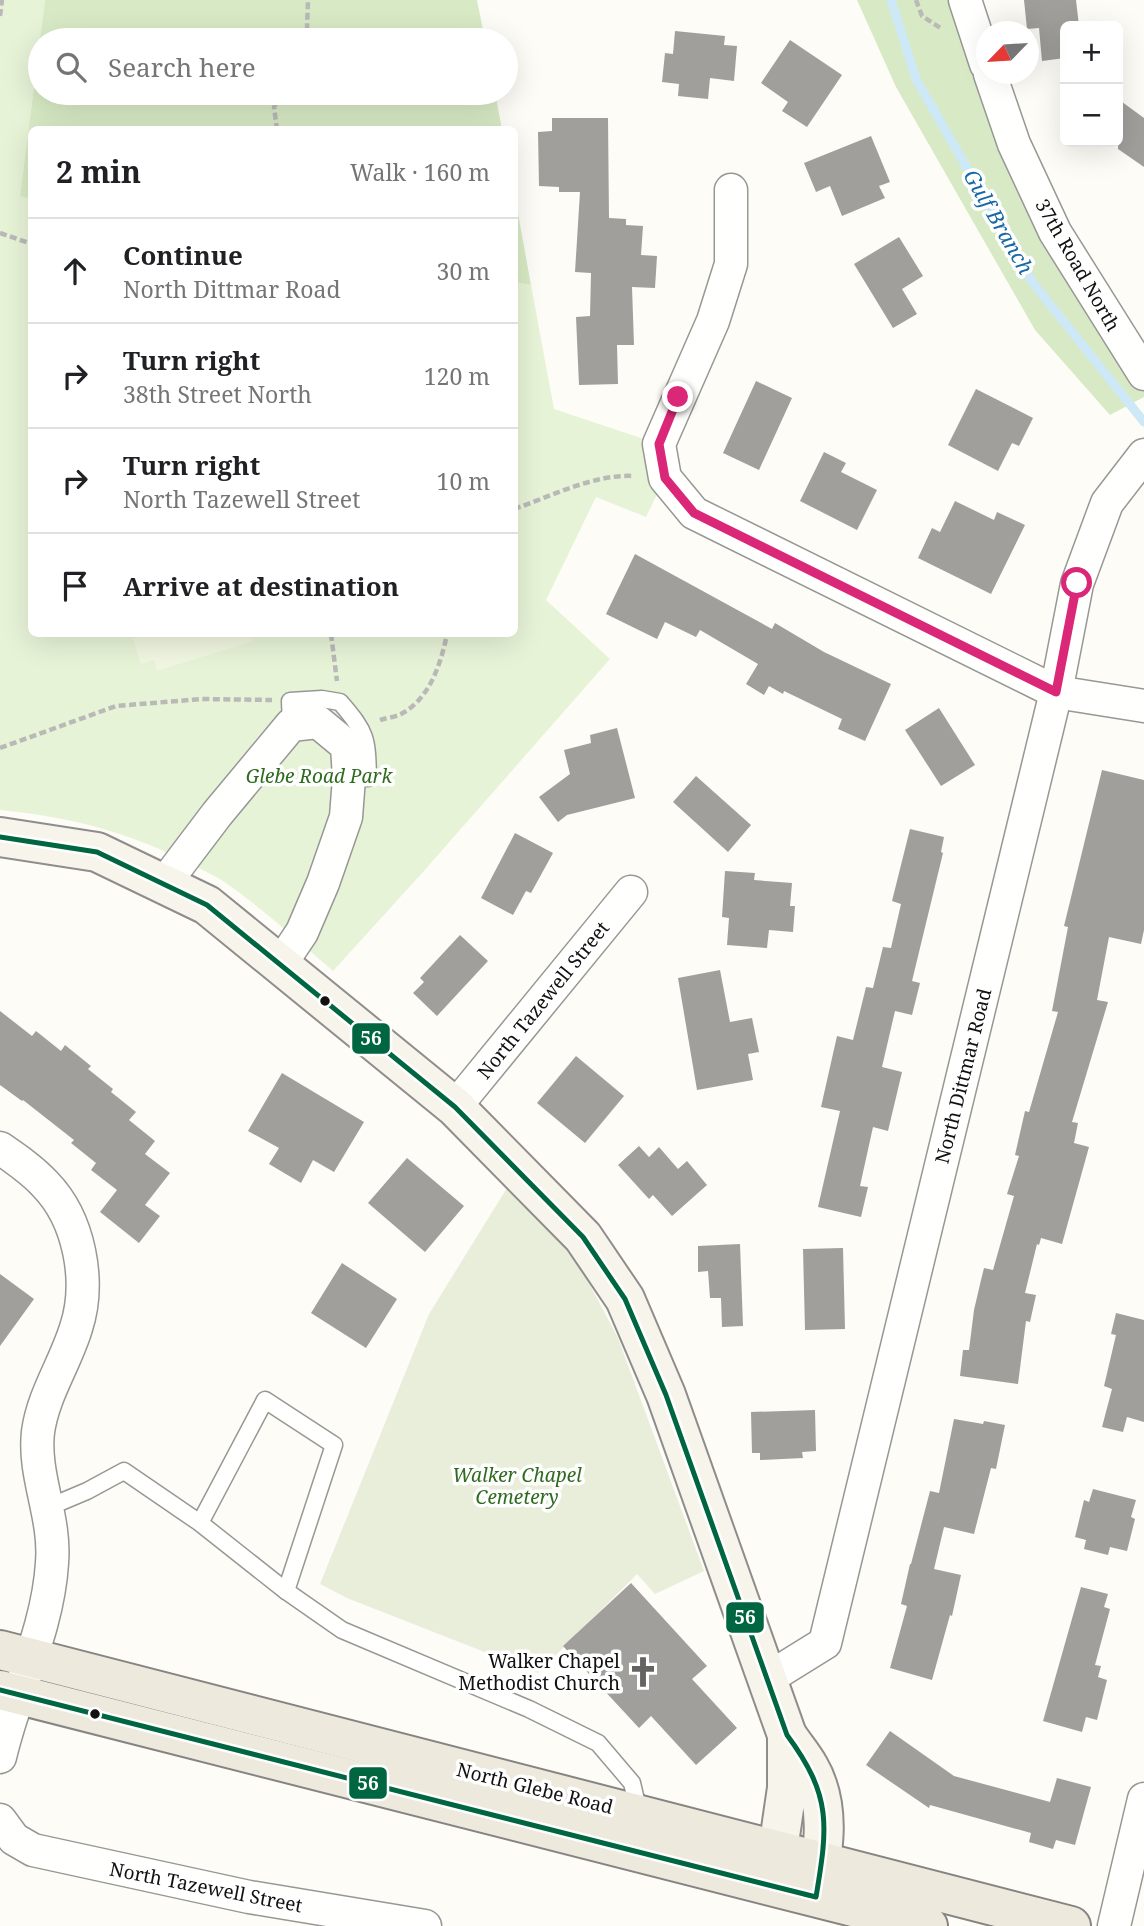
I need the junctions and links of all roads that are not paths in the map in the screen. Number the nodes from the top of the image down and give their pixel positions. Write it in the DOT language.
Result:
graph roads {
  1 [pos="965,0"];
  2 [pos="976,34"];
  3 [pos="993,84"];
  4 [pos="731,190"];
  5 [pos="1144,374"];
  6 [pos="1144,455"];
  7 [pos="1056,692"];
  8 [pos="1144,706"];
  9 [pos="290,713"];
  10 [pos="349,778"];
  11 [pos="0,837"];
  12 [pos="164,884"];
  13 [pos="631,892"];
  14 [pos="280,965"];
  15 [pos="455,1107"];
  16 [pos="0,1148"];
  17 [pos="49,1507"];
  18 [pos="200,1523"];
  19 [pos="286,1591"];
  20 [pos="15,1654"];
  21 [pos="767,1679"];
  22 [pos="9,1693"];
  23 [pos="787,1735"];
  24 [pos="0,1757"];
  25 [pos="1144,1799"];
  26 [pos="639,1815"];
  27 [pos="0,1820"];
  28 [pos="775,1869"];
  29 [pos="819,1879"];
  30 [pos="425,1926"];
  31 [pos="929,1926"];
  32 [pos="1070,1926"];
  33 [pos="1114,1926"];
  1 -- 2 [label="street"];
  3 -- 5 [label="street, 37th Road North"];
  4 -- 7 [label="street"];
  6 -- 7 [label="street, North Dittmar Road"];
  7 -- 8 [label="street"];
  7 -- 21 [label="street, North Dittmar Road"];
  9 -- 10 [label="street"];
  9 -- 10 [label="lane"];
  9 -- 12 [label="street"];
  10 -- 14 [label="street"];
  11 -- 12 [label="street"];
  12 -- 14 [label="street"];
  13 -- 15 [label="street, North Tazewell Street"];
  14 -- 15 [label="street"];
  15 -- 21 [label="street"];
  16 -- 17 [label="street"];
  17 -- 18 [label="lane"];
  17 -- 20 [label="street"];
  18 -- 19 [label="lane"];
  18 -- 19 [label="lane"];
  19 -- 26 [label="lane"];
  20 -- 22 [label="street"];
  20 -- 26 [label="main road, North Glebe Road"];
  21 -- 23 [label="street"];
  22 -- 24 [label="street"];
  22 -- 28 [label="main road, North Glebe Road"];
  23 -- 28 [label="street"];
  23 -- 29 [label="street"];
  25 -- 33 [label="street"];
  26 -- 28 [label="main road, North Glebe Road"];
  27 -- 30 [label="street, North Tazewell Street"];
  28 -- 29 [label="main road, North Glebe Road"];
  29 -- 31 [label="main road, North Glebe Road"];
  29 -- 32 [label="main road, North Glebe Road"];
}
